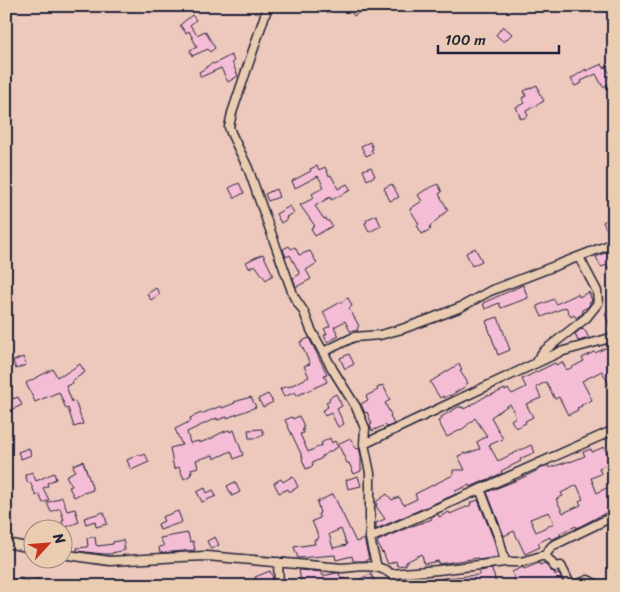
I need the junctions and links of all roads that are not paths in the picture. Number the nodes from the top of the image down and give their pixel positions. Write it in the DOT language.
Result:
graph roads {
  1 [pos="268,6"];
  2 [pos="614,243"];
  3 [pos="579,257"];
  4 [pos="614,338"];
  5 [pos="323,352"];
  6 [pos="533,364"];
  7 [pos="614,430"];
  8 [pos="364,444"];
  9 [pos="480,489"];
  10 [pos="614,516"];
  11 [pos="370,538"];
  12 [pos="6,544"];
  13 [pos="22,546"];
  14 [pos="545,555"];
  15 [pos="72,556"];
  16 [pos="278,562"];
  17 [pos="505,562"];
  18 [pos="376,567"];
  19 [pos="391,574"];
  20 [pos="279,586"];
  21 [pos="399,586"];
  22 [pos="572,586"];
  23 [pos="599,586"];
  1 -- 5 [label="street"];
  2 -- 3 [label="street"];
  3 -- 5 [label="street"];
  3 -- 6 [label="street"];
  4 -- 6 [label="street"];
  5 -- 8 [label="street"];
  6 -- 8 [label="street"];
  7 -- 9 [label="street"];
  8 -- 11 [label="street"];
  9 -- 11 [label="street"];
  9 -- 17 [label="street"];
  10 -- 14 [label="street"];
  11 -- 18 [label="street"];
  12 -- 13 [label="street"];
  14 -- 17 [label="street"];
  14 -- 22 [label="street"];
  15 -- 16 [label="street"];
  16 -- 18 [label="street"];
  16 -- 20 [label="street"];
  17 -- 19 [label="street"];
  18 -- 19 [label="street"];
  19 -- 21 [label="street"];
  22 -- 23 [label="street"];
}
